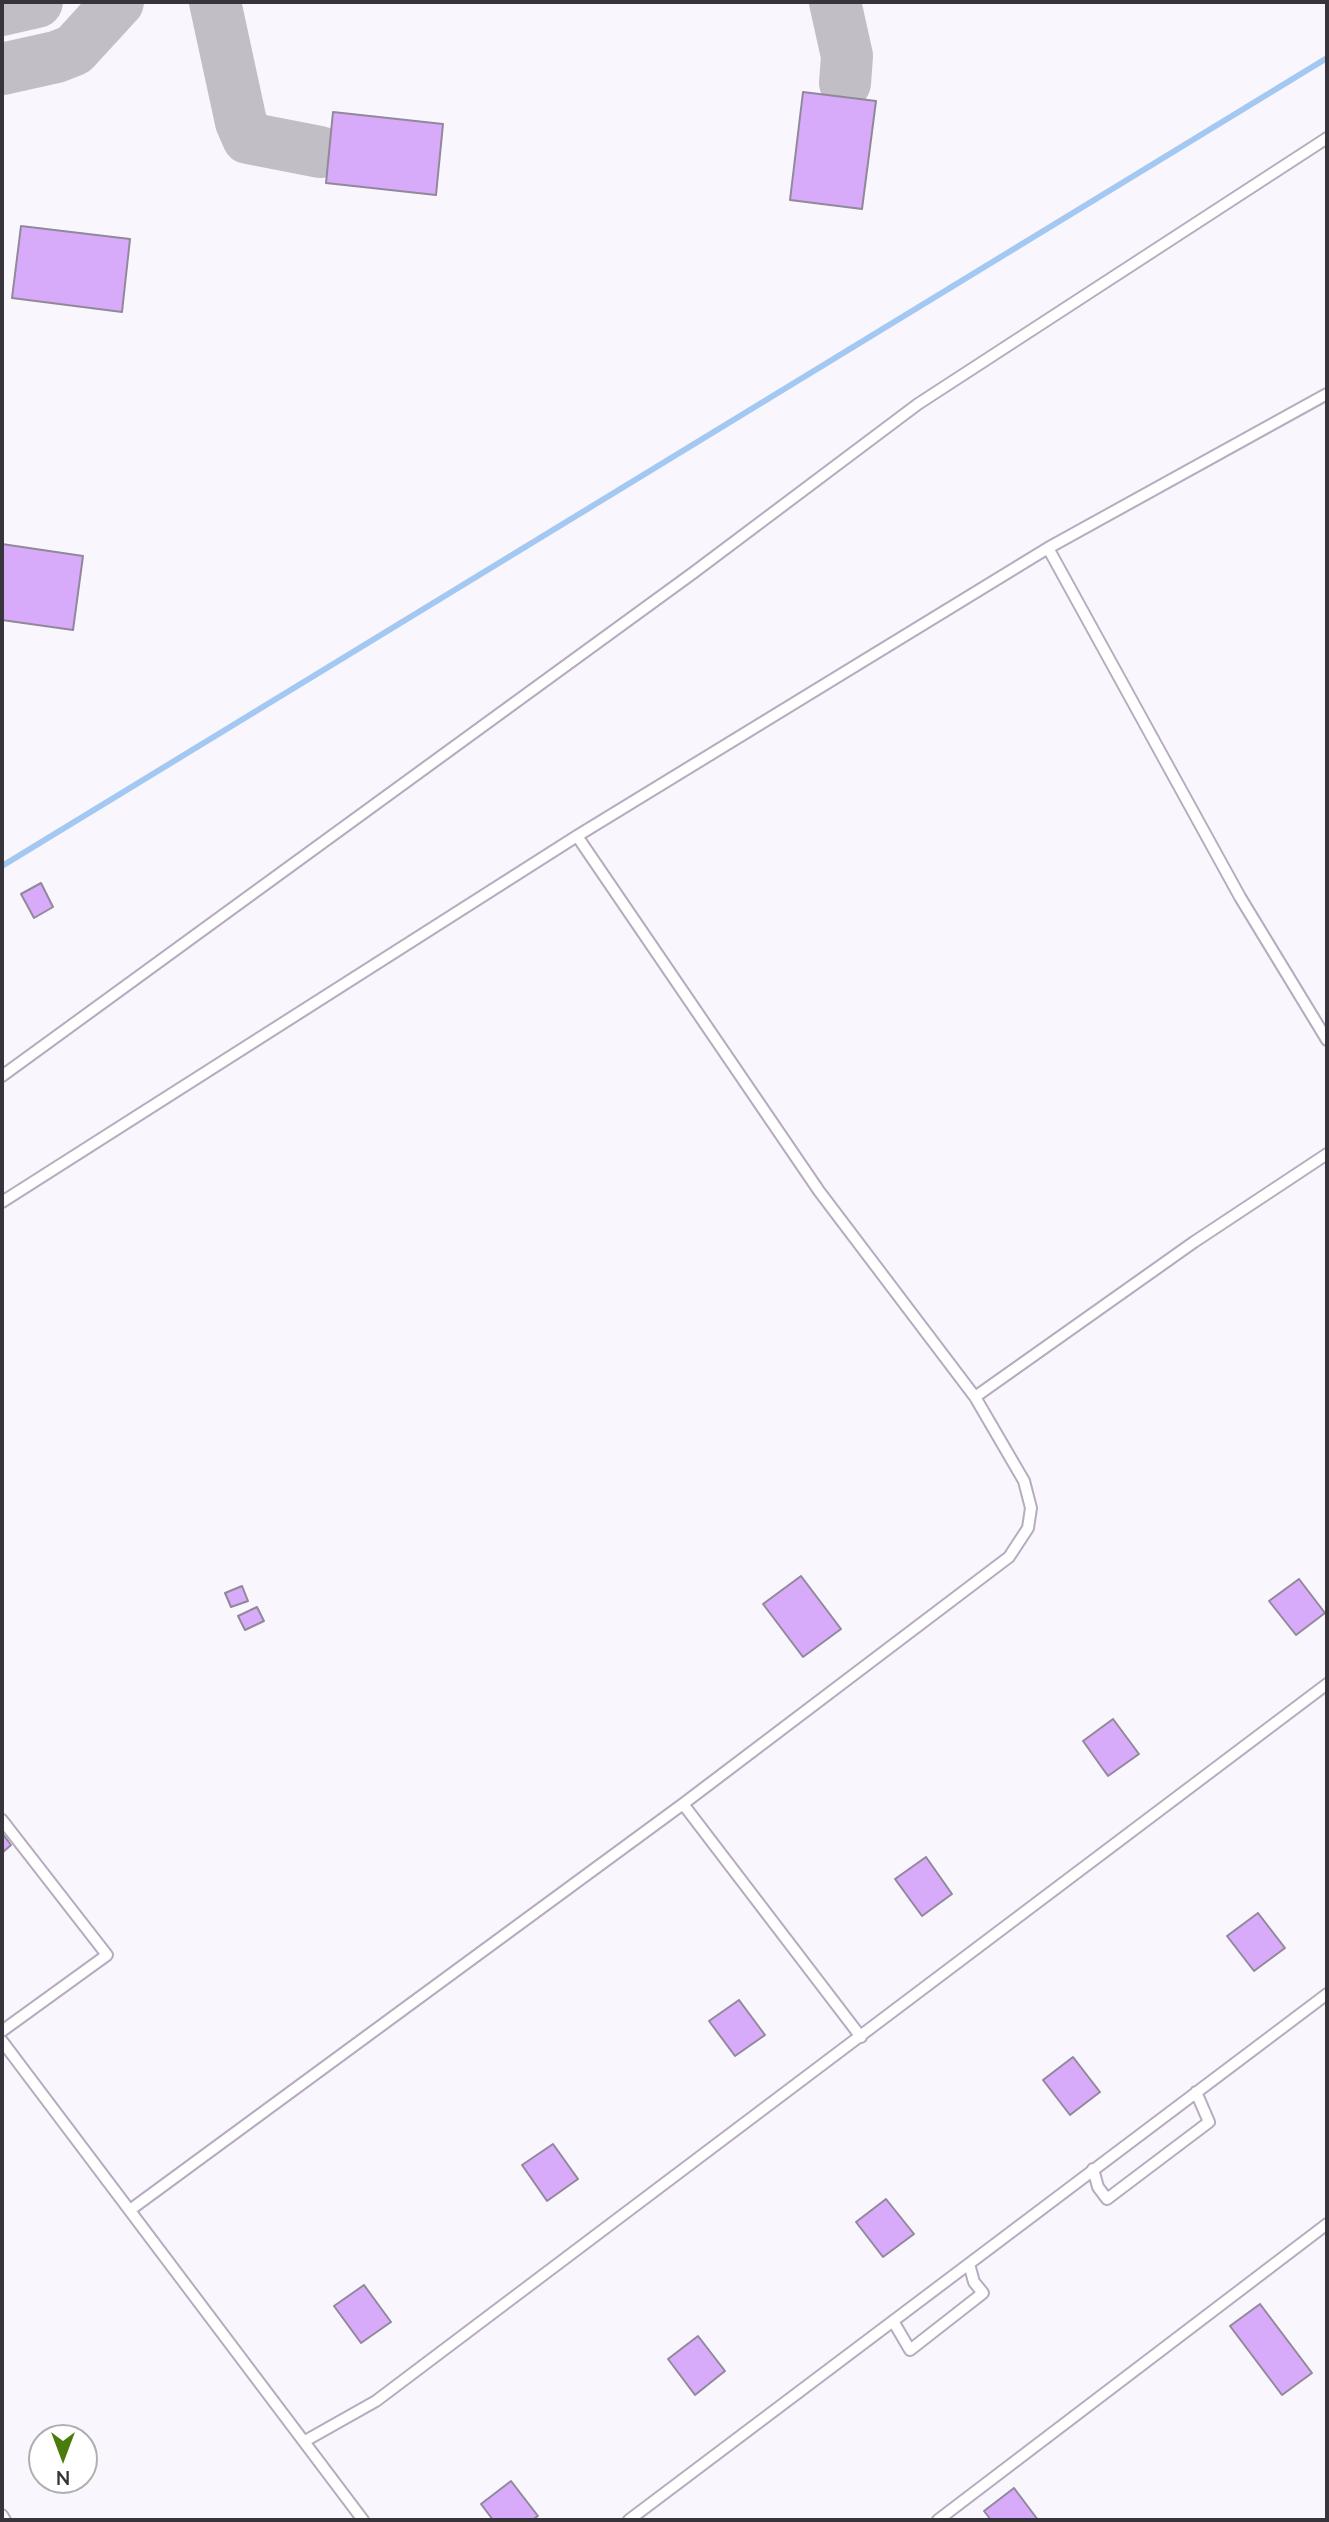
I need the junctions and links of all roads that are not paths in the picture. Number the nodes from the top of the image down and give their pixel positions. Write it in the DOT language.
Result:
graph roads {
  1 [pos="1327,138"];
  2 [pos="1327,394"];
  3 [pos="1048,548"];
  4 [pos="577,836"];
  5 [pos="1327,1040"];
  6 [pos="2,1076"];
  7 [pos="1327,1154"];
  8 [pos="2,1202"];
  9 [pos="975,1397"];
  10 [pos="1327,1684"];
  11 [pos="683,1804"];
  12 [pos="2,1820"];
  13 [pos="1327,1994"];
  14 [pos="2,2031"];
  15 [pos="860,2037"];
  16 [pos="2,2041"];
  17 [pos="1196,2092"];
  18 [pos="1093,2169"];
  19 [pos="130,2210"];
  20 [pos="1327,2224"];
  21 [pos="969,2264"];
  22 [pos="893,2321"];
  23 [pos="305,2441"];
  24 [pos="2,2515"];
  25 [pos="5,2520"];
  26 [pos="363,2520"];
  27 [pos="629,2520"];
  28 [pos="938,2520"];
  1 -- 6 [label="lane"];
  2 -- 3 [label="lane"];
  3 -- 4 [label="lane"];
  3 -- 5 [label="lane"];
  4 -- 8 [label="lane"];
  4 -- 9 [label="lane"];
  7 -- 9 [label="lane"];
  9 -- 11 [label="lane"];
  10 -- 15 [label="lane"];
  11 -- 15 [label="lane"];
  11 -- 19 [label="lane"];
  12 -- 14 [label="lane"];
  13 -- 17 [label="lane"];
  15 -- 23 [label="lane"];
  16 -- 19 [label="lane"];
  17 -- 18 [label="lane"];
  17 -- 18 [label="lane"];
  18 -- 21 [label="lane"];
  19 -- 23 [label="lane"];
  20 -- 28 [label="lane"];
  21 -- 22 [label="lane"];
  21 -- 22 [label="lane"];
  22 -- 27 [label="lane"];
  23 -- 26 [label="lane"];
  24 -- 25 [label="lane"];
}
